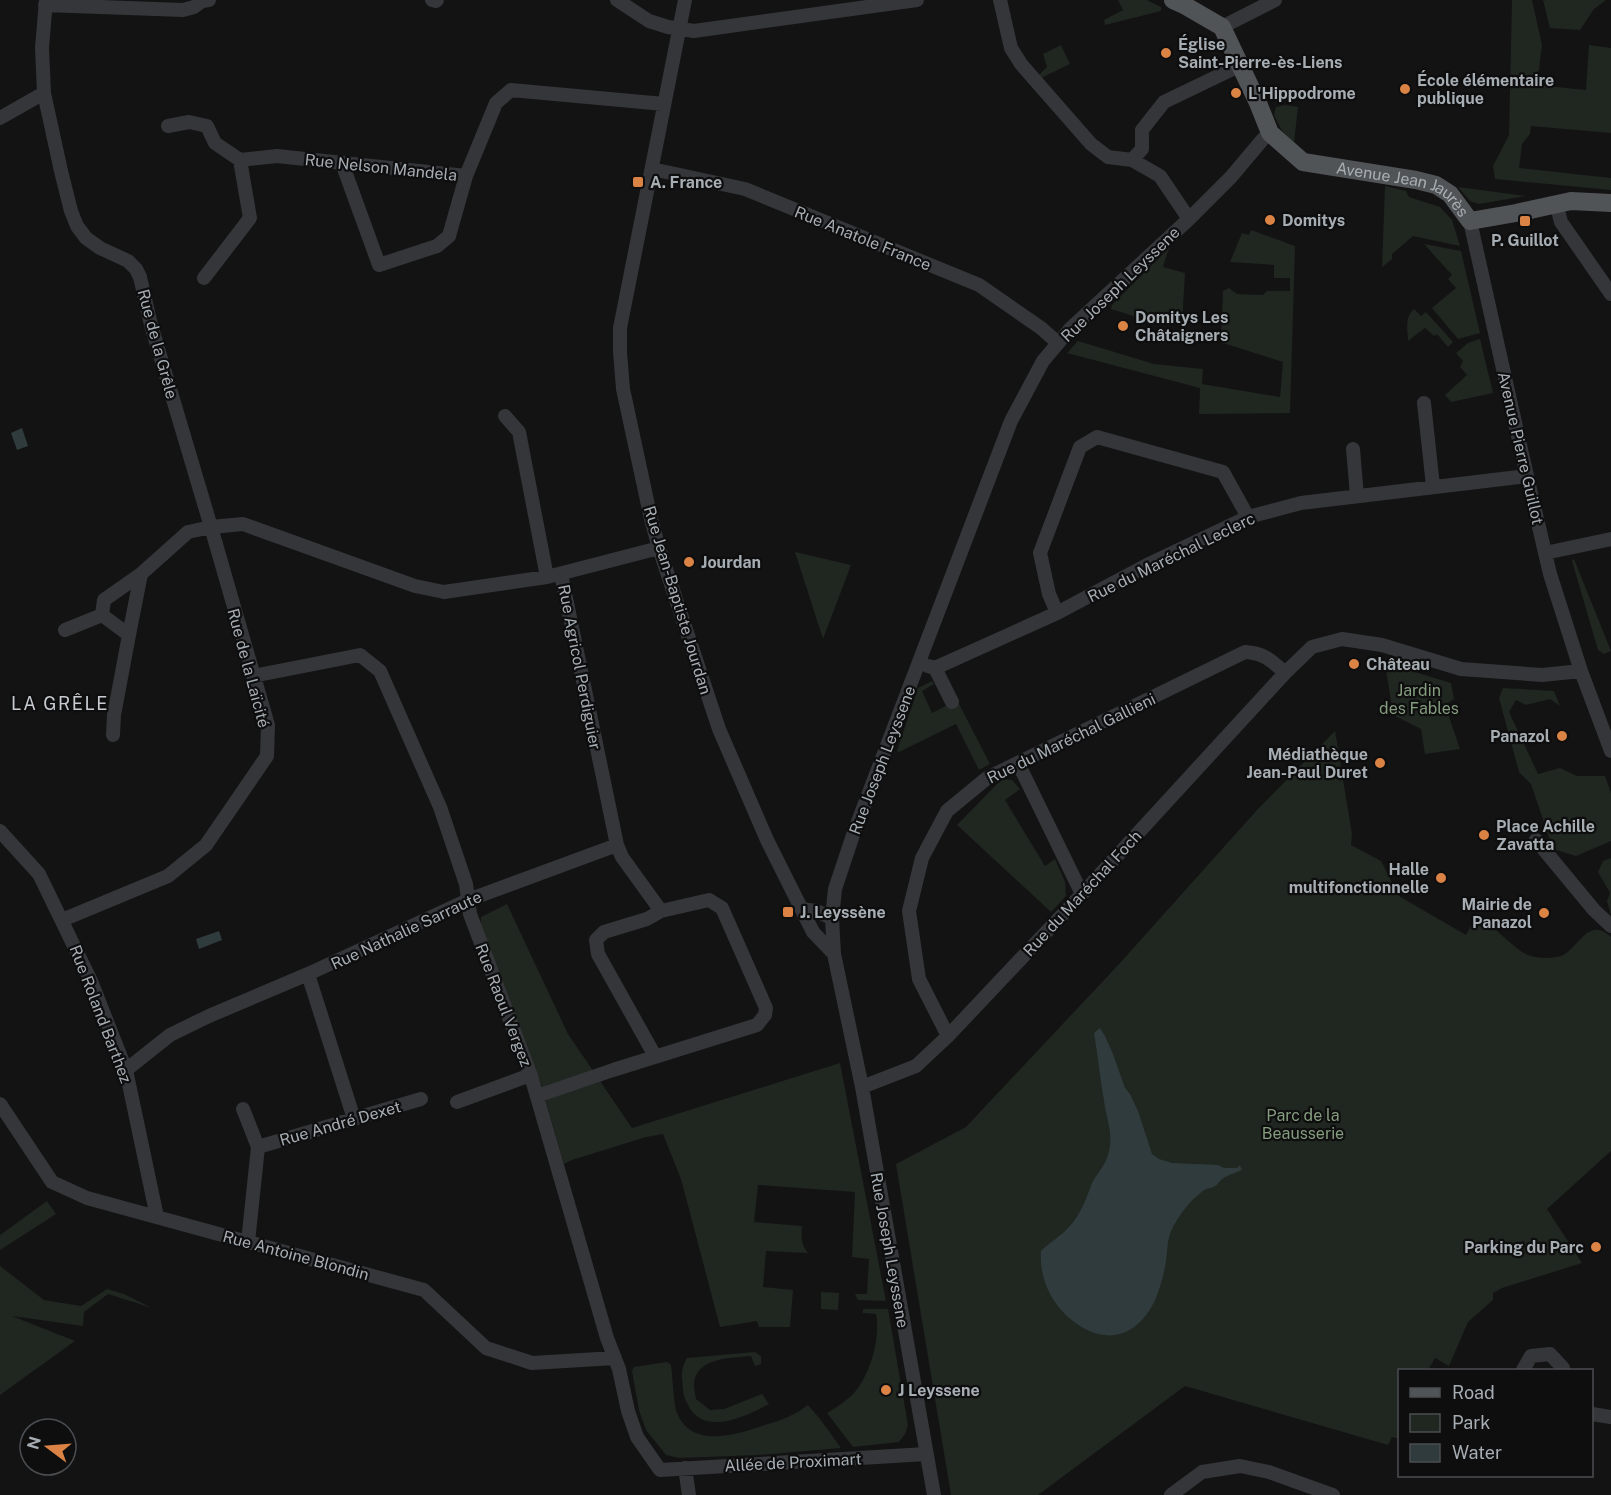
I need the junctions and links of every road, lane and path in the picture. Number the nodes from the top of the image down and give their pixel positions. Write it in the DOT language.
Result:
graph roads {
  1 [pos="209,0"];
  2 [pos="432,0"];
  3 [pos="437,0"];
  4 [pos="617,0"];
  5 [pos="685,0"];
  6 [pos="917,0"];
  7 [pos="1000,0"];
  8 [pos="1173,0"];
  9 [pos="1275,0"];
  10 [pos="46,2"];
  11 [pos="1221,27"];
  12 [pos="679,29"];
  13 [pos="1241,65"];
  14 [pos="44,93"];
  15 [pos="664,104"];
  16 [pos="0,118"];
  17 [pos="168,126"];
  18 [pos="1270,133"];
  19 [pos="240,160"];
  20 [pos="1132,160"];
  21 [pos="342,163"];
  22 [pos="652,169"];
  23 [pos="466,176"];
  24 [pos="1556,203"];
  25 [pos="1611,203"];
  26 [pos="1189,219"];
  27 [pos="1470,221"];
  28 [pos="204,278"];
  29 [pos="1611,294"];
  30 [pos="1058,343"];
  31 [pos="1424,403"];
  32 [pos="505,416"];
  33 [pos="1353,449"];
  34 [pos="1527,476"];
  35 [pos="1434,486"];
  36 [pos="1357,496"];
  37 [pos="1248,517"];
  38 [pos="210,527"];
  39 [pos="1611,539"];
  40 [pos="659,548"];
  41 [pos="1545,553"];
  42 [pos="141,574"];
  43 [pos="561,574"];
  44 [pos="547,577"];
  45 [pos="1057,613"];
  46 [pos="102,615"];
  47 [pos="65,630"];
  48 [pos="129,635"];
  49 [pos="918,664"];
  50 [pos="935,668"];
  51 [pos="1581,671"];
  52 [pos="1285,673"];
  53 [pos="253,676"];
  54 [pos="952,702"];
  55 [pos="113,735"];
  56 [pos="1611,751"];
  57 [pos="1018,763"];
  58 [pos="0,831"];
  59 [pos="1536,840"];
  60 [pos="617,845"];
  61 [pos="1082,894"];
  62 [pos="468,900"];
  63 [pos="802,909"];
  64 [pos="661,911"];
  65 [pos="832,918"];
  66 [pos="62,920"];
  67 [pos="1611,926"];
  68 [pos="834,954"];
  69 [pos="308,974"];
  70 [pos="948,1036"];
  71 [pos="656,1056"];
  72 [pos="126,1070"];
  73 [pos="531,1077"];
  74 [pos="862,1087"];
  75 [pos="537,1096"];
  76 [pos="421,1099"];
  77 [pos="457,1102"];
  78 [pos="0,1104"];
  79 [pos="243,1109"];
  80 [pos="354,1119"];
  81 [pos="258,1147"];
  82 [pos="157,1217"];
  83 [pos="248,1242"];
  84 [pos="615,1358"];
  85 [pos="1524,1369"];
  86 [pos="1563,1369"];
  87 [pos="1593,1414"];
  88 [pos="1611,1417"];
  89 [pos="926,1454"];
  90 [pos="685,1468"];
  91 [pos="660,1470"];
  92 [pos="689,1495"];
  93 [pos="934,1495"];
  94 [pos="1171,1495"];
  95 [pos="1333,1495"];
  1 -- 10 [label="street"];
  2 -- 3 [label="street"];
  4 -- 12 [label="street"];
  5 -- 12 [label="street, Rue Jean-Baptiste Jourdan"];
  6 -- 12 [label="street"];
  7 -- 20 [label="street"];
  8 -- 11 [label="main road"];
  9 -- 11 [label="street"];
  10 -- 14 [label="street, Rue de la Grêle"];
  11 -- 13 [label="main road"];
  12 -- 15 [label="street, Rue Jean-Baptiste Jourdan"];
  13 -- 18 [label="main road"];
  13 -- 20 [label="street"];
  14 -- 16 [label="street"];
  14 -- 38 [label="street, Rue de la Grêle"];
  15 -- 22 [label="street, Rue Jean-Baptiste Jourdan"];
  15 -- 23 [label="street, Rue Nelson Mandela"];
  17 -- 19 [label="street"];
  18 -- 26 [label="street, Rue Joseph Leyssene"];
  18 -- 27 [label="main road, Avenue Jean Jaurès"];
  19 -- 21 [label="street, Rue Nelson Mandela"];
  19 -- 28 [label="street"];
  20 -- 26 [label="street"];
  21 -- 23 [label="street, Rue Nelson Mandela"];
  21 -- 23 [label="street"];
  22 -- 30 [label="street, Rue Anatole France"];
  22 -- 40 [label="street, Rue Jean-Baptiste Jourdan"];
  24 -- 25 [label="main road, Avenue Jean Jaurès"];
  24 -- 27 [label="main road, Avenue Jean Jaurès"];
  24 -- 29 [label="street"];
  26 -- 30 [label="street, Rue Joseph Leyssene"];
  27 -- 34 [label="street, Avenue Pierre Guillot"];
  30 -- 49 [label="street, Rue Joseph Leyssene"];
  31 -- 35 [label="street"];
  32 -- 44 [label="street"];
  33 -- 36 [label="street"];
  34 -- 35 [label="street, Rue du Maréchal Leclerc"];
  34 -- 41 [label="street, Avenue Pierre Guillot"];
  35 -- 36 [label="street, Rue du Maréchal Leclerc"];
  36 -- 37 [label="street, Rue du Maréchal Leclerc"];
  37 -- 45 [label="street, Rue du Maréchal Leclerc"];
  37 -- 45 [label="street"];
  38 -- 42 [label="street"];
  38 -- 44 [label="street"];
  38 -- 53 [label="street, Rue de la Laïcité"];
  39 -- 41 [label="street"];
  40 -- 43 [label="street"];
  40 -- 63 [label="street, Rue Jean-Baptiste Jourdan"];
  41 -- 51 [label="street, Avenue Pierre Guillot"];
  42 -- 46 [label="street"];
  42 -- 48 [label="street"];
  43 -- 44 [label="street"];
  43 -- 60 [label="street, Rue Agricol Perdiguier"];
  45 -- 50 [label="street, Rue du Maréchal Leclerc"];
  46 -- 47 [label="street"];
  46 -- 48 [label="street"];
  48 -- 55 [label="street"];
  49 -- 50 [label="street"];
  49 -- 65 [label="street, Rue Joseph Leyssene"];
  50 -- 54 [label="street"];
  51 -- 52 [label="street, Rue du Maréchal Foch"];
  51 -- 56 [label="street, Avenue Pierre Guillot"];
  52 -- 57 [label="street, Rue du Maréchal Gallieni"];
  52 -- 61 [label="street, Rue du Maréchal Foch"];
  53 -- 62 [label="street, Rue Raoul Vergez"];
  53 -- 66 [label="street, Rue de la Laïcité"];
  57 -- 61 [label="street"];
  57 -- 70 [label="street, Rue du Maréchal Gallieni"];
  58 -- 66 [label="street, Rue Roland Barthez"];
  59 -- 67 [label="street"];
  60 -- 62 [label="street, Rue Nathalie Sarraute"];
  60 -- 64 [label="street"];
  61 -- 70 [label="street, Rue du Maréchal Foch"];
  62 -- 69 [label="street, Rue Nathalie Sarraute"];
  62 -- 73 [label="street, Rue Raoul Vergez"];
  63 -- 65 [label="street"];
  63 -- 68 [label="street, Rue Jean-Baptiste Jourdan"];
  64 -- 71 [label="street"];
  64 -- 71 [label="street"];
  65 -- 68 [label="street, Rue Joseph Leyssene"];
  66 -- 72 [label="street, Rue Roland Barthez"];
  68 -- 74 [label="street, Rue Joseph Leyssene"];
  69 -- 72 [label="street, Rue Nathalie Sarraute"];
  69 -- 80 [label="street"];
  70 -- 74 [label="street, Rue du Maréchal Foch"];
  71 -- 75 [label="street"];
  72 -- 82 [label="street, Rue Roland Barthez"];
  73 -- 75 [label="street, Rue Raoul Vergez"];
  73 -- 77 [label="street"];
  74 -- 89 [label="street, Rue Joseph Leyssene"];
  75 -- 84 [label="street, Rue Raoul Vergez"];
  76 -- 80 [label="street, Rue André Dexet"];
  78 -- 82 [label="street, Rue Antoine Blondin"];
  79 -- 81 [label="street, Rue André Dexet"];
  80 -- 81 [label="street, Rue André Dexet"];
  81 -- 83 [label="street, Rue André Dexet"];
  82 -- 83 [label="street, Rue Antoine Blondin"];
  83 -- 84 [label="street, Rue Antoine Blondin"];
  84 -- 91 [label="street, Rue Raoul Vergez"];
  85 -- 86 [label="street"];
  87 -- 88 [label="street"];
  89 -- 90 [label="street, Allée de Proximart"];
  89 -- 93 [label="street, Rue Joseph Leyssene"];
  90 -- 91 [label="street, Allée de Proximart"];
  90 -- 92 [label="street"];
  94 -- 95 [label="street"];
}
